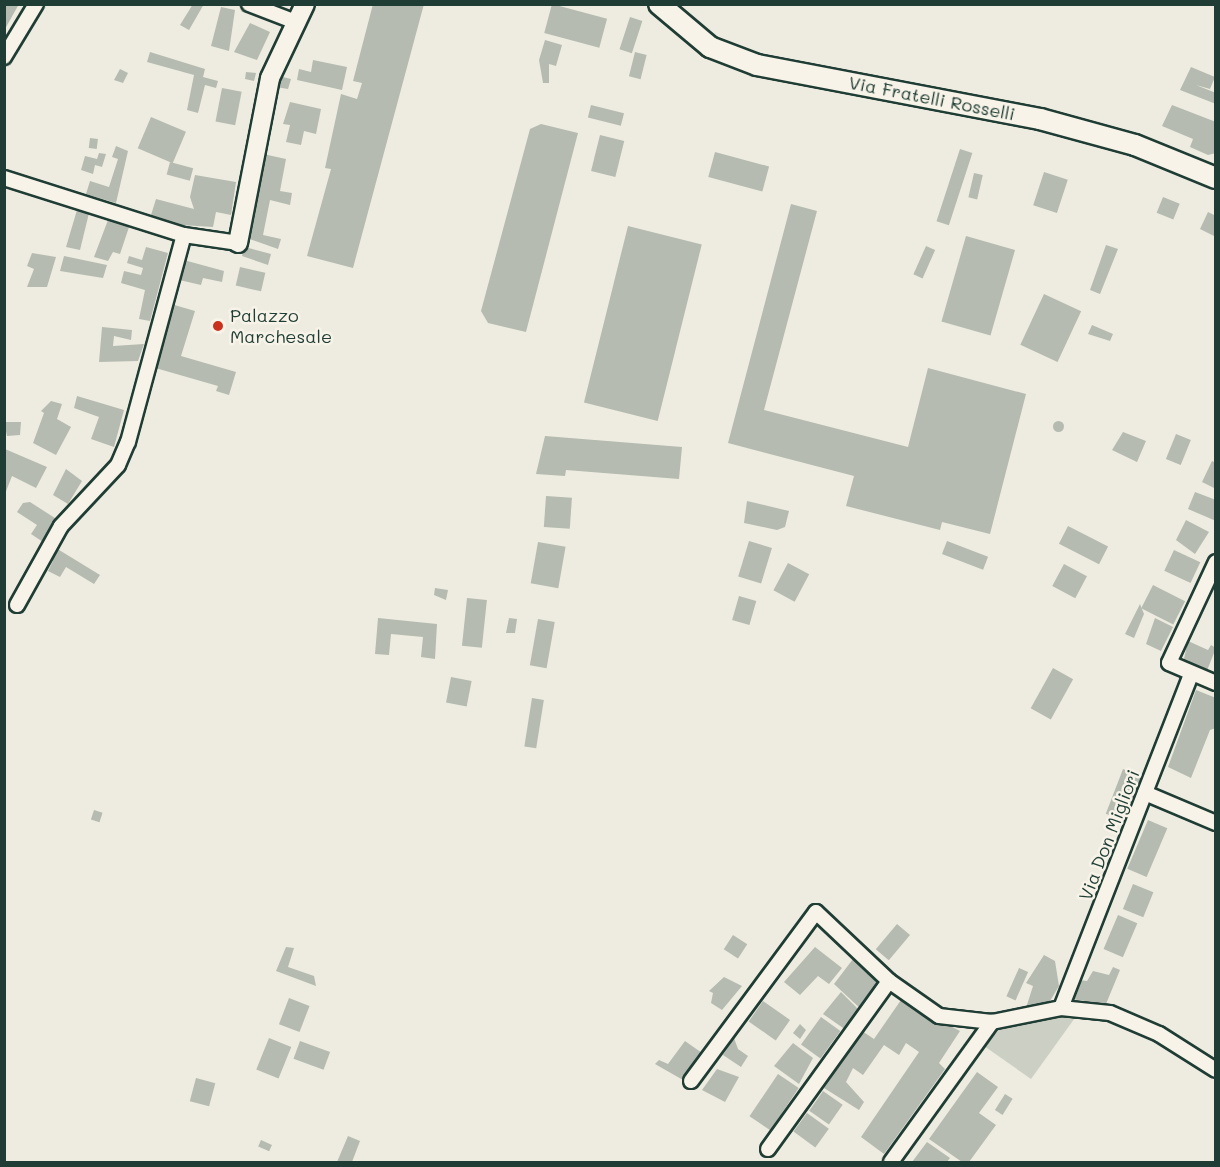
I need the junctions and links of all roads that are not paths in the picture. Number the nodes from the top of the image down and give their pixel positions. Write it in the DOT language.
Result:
graph roads {
  1 [pos="36,4"];
  2 [pos="249,4"];
  3 [pos="305,4"];
  4 [pos="658,4"];
  5 [pos="297,22"];
  6 [pos="4,57"];
  7 [pos="4,178"];
  8 [pos="1215,178"];
  9 [pos="184,235"];
  10 [pos="238,243"];
  11 [pos="1215,562"];
  12 [pos="16,605"];
  13 [pos="1191,675"];
  14 [pos="1215,683"];
  15 [pos="1145,793"];
  16 [pos="1215,823"];
  17 [pos="889,981"];
  18 [pos="1061,1008"];
  19 [pos="992,1022"];
  20 [pos="1215,1070"];
  21 [pos="691,1081"];
  22 [pos="768,1149"];
  23 [pos="891,1162"];
  1 -- 6 [label="street"];
  2 -- 5 [label="street"];
  3 -- 5 [label="street"];
  4 -- 8 [label="main road, Via Fratelli Rosselli"];
  5 -- 10 [label="street"];
  7 -- 9 [label="street"];
  9 -- 10 [label="street"];
  9 -- 12 [label="street"];
  11 -- 13 [label="street"];
  13 -- 14 [label="street"];
  13 -- 15 [label="street, Via Don Migliori"];
  15 -- 16 [label="street"];
  15 -- 18 [label="street, Via Don Migliori"];
  17 -- 19 [label="street"];
  17 -- 21 [label="street"];
  17 -- 22 [label="street"];
  18 -- 19 [label="street"];
  18 -- 20 [label="street"];
  19 -- 23 [label="street"];
}
